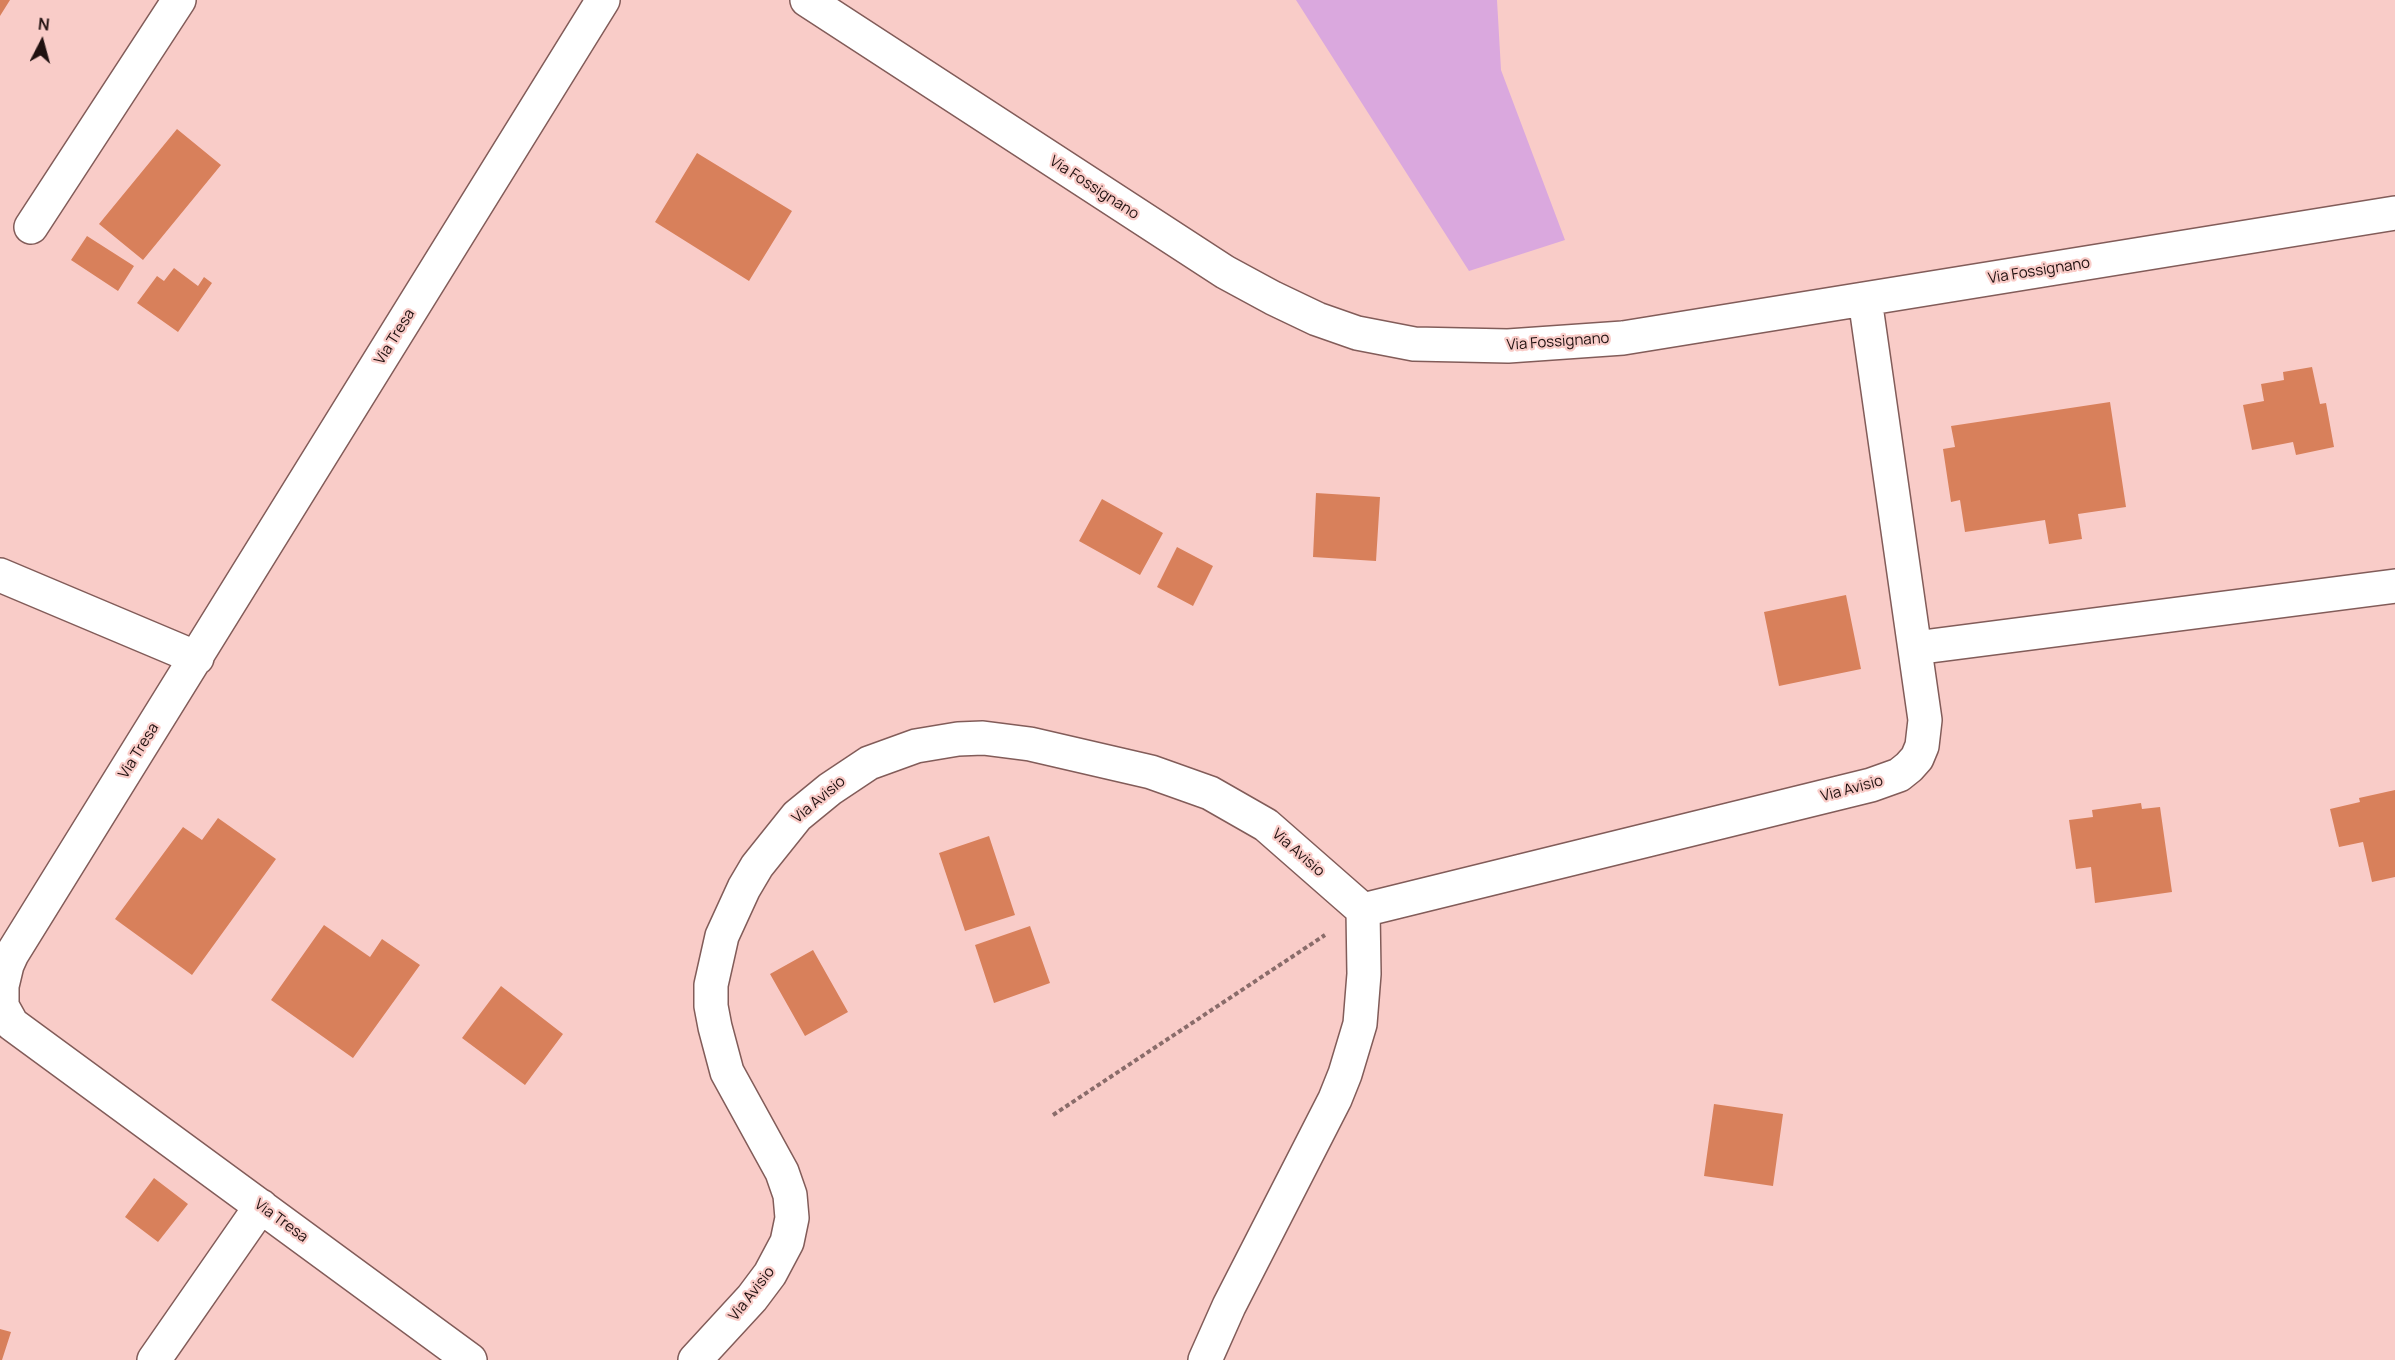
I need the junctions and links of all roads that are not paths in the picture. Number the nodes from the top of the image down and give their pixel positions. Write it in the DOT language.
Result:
graph roads {
  1 [pos="179,0"];
  2 [pos="603,0"];
  3 [pos="807,0"];
  4 [pos="2395,213"];
  5 [pos="31,227"];
  6 [pos="1865,299"];
  7 [pos="0,574"];
  8 [pos="2395,586"];
  9 [pos="1915,648"];
  10 [pos="197,657"];
  11 [pos="1363,910"];
  12 [pos="261,1206"];
  13 [pos="154,1360"];
  14 [pos="470,1360"];
  15 [pos="695,1360"];
  16 [pos="1205,1360"];
  1 -- 5 [label="street"];
  2 -- 10 [label="street, Via Tresa"];
  3 -- 6 [label="street, Via Fossignano"];
  4 -- 6 [label="street, Via Fossignano"];
  6 -- 9 [label="street, Via Avisio"];
  7 -- 10 [label="street"];
  8 -- 9 [label="street"];
  9 -- 11 [label="street, Via Avisio"];
  10 -- 12 [label="street, Via Tresa"];
  11 -- 15 [label="street, Via Avisio"];
  11 -- 16 [label="street"];
  12 -- 13 [label="street"];
  12 -- 14 [label="street, Via Tresa"];
}
